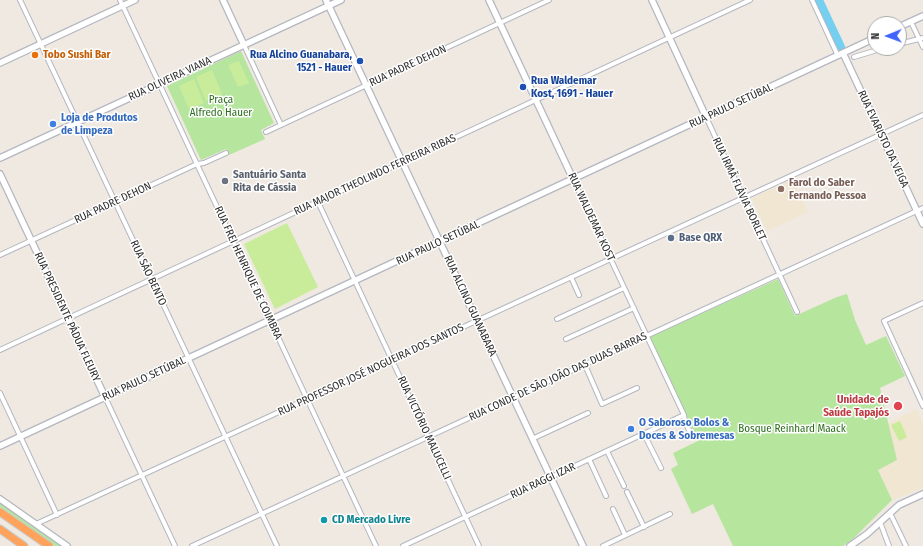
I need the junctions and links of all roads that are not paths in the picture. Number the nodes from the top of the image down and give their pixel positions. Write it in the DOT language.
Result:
graph roads {
  1 [pos="20,0"];
  2 [pos="135,0"];
  3 [pos="223,0"];
  4 [pos="341,0"];
  5 [pos="489,0"];
  6 [pos="549,0"];
  7 [pos="652,0"];
  8 [pos="750,0"];
  9 [pos="812,0"];
  10 [pos="122,3"];
  11 [pos="327,3"];
  12 [pos="923,16"];
  13 [pos="911,22"];
  14 [pos="500,23"];
  15 [pos="907,24"];
  16 [pos="669,38"];
  17 [pos="921,38"];
  18 [pos="867,42"];
  19 [pos="907,42"];
  20 [pos="41,44"];
  21 [pos="244,45"];
  22 [pos="923,47"];
  23 [pos="867,53"];
  24 [pos="840,54"];
  25 [pos="854,57"];
  26 [pos="0,63"];
  27 [pos="160,84"];
  28 [pos="366,85"];
  29 [pos="536,100"];
  30 [pos="923,115"];
  31 [pos="706,117"];
  32 [pos="78,122"];
  33 [pos="281,125"];
  34 [pos="266,132"];
  35 [pos="881,134"];
  36 [pos="226,153"];
  37 [pos="0,158"];
  38 [pos="402,162"];
  39 [pos="197,164"];
  40 [pos="0,174"];
  41 [pos="573,179"];
  42 [pos="743,198"];
  43 [pos="115,202"];
  44 [pos="318,202"];
  45 [pos="923,208"];
  46 [pos="917,211"];
  47 [pos="923,224"];
  48 [pos="31,240"];
  49 [pos="233,241"];
  50 [pos="440,242"];
  51 [pos="0,255"];
  52 [pos="611,259"];
  53 [pos="779,275"];
  54 [pos="571,277"];
  55 [pos="152,280"];
  56 [pos="355,281"];
  57 [pos="624,288"];
  58 [pos="579,295"];
  59 [pos="923,303"];
  60 [pos="634,308"];
  61 [pos="797,312"];
  62 [pos="68,318"];
  63 [pos="557,319"];
  64 [pos="270,320"];
  65 [pos="477,321"];
  66 [pos="647,336"];
  67 [pos="566,339"];
  68 [pos="0,350"];
  69 [pos="189,358"];
  70 [pos="392,360"];
  71 [pos="585,365"];
  72 [pos="637,388"];
  73 [pos="0,393"];
  74 [pos="105,397"];
  75 [pos="513,398"];
  76 [pos="307,399"];
  77 [pos="923,406"];
  78 [pos="588,413"];
  79 [pos="684,415"];
  80 [pos="644,434"];
  81 [pos="691,434"];
  82 [pos="20,436"];
  83 [pos="226,437"];
  84 [pos="428,437"];
  85 [pos="532,439"];
  86 [pos="0,446"];
  87 [pos="607,451"];
  88 [pos="589,459"];
  89 [pos="661,468"];
  90 [pos="142,476"];
  91 [pos="343,476"];
  92 [pos="550,477"];
  93 [pos="624,486"];
  94 [pos="627,492"];
  95 [pos="923,494"];
  96 [pos="606,496"];
  97 [pos="0,499"];
  98 [pos="613,509"];
  99 [pos="0,512"];
  100 [pos="890,513"];
  101 [pos="262,514"];
  102 [pos="670,514"];
  103 [pos="57,515"];
  104 [pos="466,517"];
  105 [pos="880,522"];
  106 [pos="36,524"];
  107 [pos="644,527"];
  108 [pos="0,529"];
  109 [pos="625,535"];
  110 [pos="24,546"];
  111 [pos="49,546"];
  112 [pos="67,546"];
  113 [pos="175,546"];
  114 [pos="192,546"];
  115 [pos="277,546"];
  116 [pos="376,546"];
  117 [pos="403,546"];
  118 [pos="480,546"];
  119 [pos="583,546"];
  120 [pos="602,546"];
  121 [pos="850,546"];
  122 [pos="889,546"];
  123 [pos="906,546"];
  1 -- 20 [label="street, RUA SÃO BENTO"];
  2 -- 10 [label="main road"];
  3 -- 21 [label="main road"];
  4 -- 11 [label="main road, RUA OLIVEIRA VIANA"];
  5 -- 14 [label="main road, RUA WALDEMAR KOST"];
  6 -- 14 [label="street, RUA PADRE DEHON"];
  7 -- 16 [label="main road, RUA IRMÃ FLÁVIA BORLET"];
  8 -- 16 [label="street, RUA MAJOR THEOLINDO FERREIRA RIBAS"];
  9 -- 24 [label="street, RUA EVARISTO DA VEIGA"];
  10 -- 20 [label="main road"];
  10 -- 27 [label="street, RUA FREI HENRIQUE DE COIMBRA"];
  11 -- 21 [label="main road, RUA OLIVEIRA VIANA"];
  11 -- 28 [label="main road, RUA ALCINO GUANABARA"];
  12 -- 13 [label="main road"];
  13 -- 15 [label="main road"];
  13 -- 17 [label="street"];
  14 -- 28 [label="street, RUA PADRE DEHON"];
  14 -- 29 [label="main road, RUA WALDEMAR KOST"];
  16 -- 29 [label="street, RUA MAJOR THEOLINDO FERREIRA RIBAS"];
  16 -- 31 [label="main road, RUA IRMÃ FLÁVIA BORLET"];
  17 -- 19 [label="street"];
  17 -- 22 [label="street"];
  18 -- 24 [label="main road, RUA PAULO SETÚBAL"];
  20 -- 26 [label="main road"];
  20 -- 32 [label="street, RUA SÃO BENTO"];
  21 -- 27 [label="main road, RUA OLIVEIRA VIANA"];
  21 -- 33 [label="street"];
  23 -- 25 [label="street"];
  24 -- 31 [label="main road, RUA PAULO SETÚBAL"];
  24 -- 35 [label="main road, RUA EVARISTO DA VEIGA"];
  27 -- 32 [label="main road, RUA OLIVEIRA VIANA"];
  27 -- 39 [label="street, RUA FREI HENRIQUE DE COIMBRA"];
  28 -- 33 [label="street, RUA PADRE DEHON"];
  28 -- 38 [label="main road, RUA ALCINO GUANABARA"];
  29 -- 38 [label="street, RUA MAJOR THEOLINDO FERREIRA RIBAS"];
  29 -- 41 [label="main road, RUA WALDEMAR KOST"];
  30 -- 35 [label="street, RUA PROFESSOR JOSÉ NOGUEIRA DOS SANTOS"];
  31 -- 41 [label="main road, RUA PAULO SETÚBAL"];
  31 -- 42 [label="street, RUA IRMÃ FLÁVIA BORLET"];
  32 -- 37 [label="main road, RUA OLIVEIRA VIANA"];
  32 -- 43 [label="street, RUA SÃO BENTO"];
  33 -- 34 [label="street, RUA PADRE DEHON"];
  35 -- 42 [label="street, RUA PROFESSOR JOSÉ NOGUEIRA DOS SANTOS"];
  35 -- 46 [label="main road, RUA EVARISTO DA VEIGA"];
  36 -- 39 [label="street, RUA PADRE DEHON"];
  38 -- 44 [label="street, RUA MAJOR THEOLINDO FERREIRA RIBAS"];
  38 -- 50 [label="main road, RUA ALCINO GUANABARA"];
  39 -- 43 [label="street, RUA PADRE DEHON"];
  39 -- 49 [label="street, RUA FREI HENRIQUE DE COIMBRA"];
  40 -- 48 [label="main road, RUA PRESIDENTE PÁDUA FLEURY"];
  41 -- 50 [label="main road, RUA PAULO SETÚBAL"];
  41 -- 52 [label="street, RUA WALDEMAR KOST"];
  42 -- 52 [label="street, RUA PROFESSOR JOSÉ NOGUEIRA DOS SANTOS"];
  42 -- 53 [label="street, RUA IRMÃ FLÁVIA BORLET"];
  43 -- 48 [label="street, RUA PADRE DEHON"];
  43 -- 55 [label="street, RUA SÃO BENTO"];
  44 -- 49 [label="street, RUA MAJOR THEOLINDO FERREIRA RIBAS"];
  44 -- 56 [label="street, RUA VICTÓRIO MALUCELLI"];
  45 -- 46 [label="street, RUA CONDE DE SÃO JOÃO DAS DUAS BARRAS"];
  46 -- 47 [label="main road, RUA EVARISTO DA VEIGA"];
  46 -- 53 [label="street, RUA CONDE DE SÃO JOÃO DAS DUAS BARRAS"];
  48 -- 51 [label="street, RUA PADRE DEHON"];
  48 -- 62 [label="main road, RUA PRESIDENTE PÁDUA FLEURY"];
  49 -- 55 [label="street, RUA MAJOR THEOLINDO FERREIRA RIBAS"];
  49 -- 64 [label="street, RUA FREI HENRIQUE DE COIMBRA"];
  50 -- 56 [label="main road, RUA PAULO SETÚBAL"];
  50 -- 65 [label="main road, RUA ALCINO GUANABARA"];
  52 -- 54 [label="street, RUA PROFESSOR JOSÉ NOGUEIRA DOS SANTOS"];
  52 -- 57 [label="street, RUA WALDEMAR KOST"];
  53 -- 61 [label="street, RUA IRMÃ FLÁVIA BORLET"];
  53 -- 66 [label="street, RUA CONDE DE SÃO JOÃO DAS DUAS BARRAS"];
  54 -- 58 [label="street"];
  54 -- 65 [label="street, RUA PROFESSOR JOSÉ NOGUEIRA DOS SANTOS"];
  55 -- 62 [label="street, RUA MAJOR THEOLINDO FERREIRA RIBAS"];
  55 -- 69 [label="street, RUA SÃO BENTO"];
  56 -- 64 [label="main road, RUA PAULO SETÚBAL"];
  56 -- 70 [label="street, RUA VICTÓRIO MALUCELLI"];
  57 -- 60 [label="street, RUA WALDEMAR KOST"];
  57 -- 63 [label="street"];
  59 -- 77 [label="street"];
  60 -- 66 [label="street, RUA WALDEMAR KOST"];
  60 -- 67 [label="street"];
  62 -- 68 [label="street, RUA MAJOR THEOLINDO FERREIRA RIBAS"];
  62 -- 74 [label="main road, RUA PRESIDENTE PÁDUA FLEURY"];
  64 -- 69 [label="main road, RUA PAULO SETÚBAL"];
  64 -- 76 [label="street, RUA FREI HENRIQUE DE COIMBRA"];
  65 -- 70 [label="street, RUA PROFESSOR JOSÉ NOGUEIRA DOS SANTOS"];
  65 -- 75 [label="main road, RUA ALCINO GUANABARA"];
  66 -- 71 [label="street, RUA CONDE DE SÃO JOÃO DAS DUAS BARRAS"];
  66 -- 79 [label="street, RUA WALDEMAR KOST"];
  69 -- 74 [label="main road, RUA PAULO SETÚBAL"];
  69 -- 83 [label="street, RUA SÃO BENTO"];
  70 -- 76 [label="street, RUA PROFESSOR JOSÉ NOGUEIRA DOS SANTOS"];
  70 -- 84 [label="street, RUA VICTÓRIO MALUCELLI"];
  71 -- 72 [label="street"];
  71 -- 75 [label="street, RUA CONDE DE SÃO JOÃO DAS DUAS BARRAS"];
  73 -- 82 [label="street"];
  74 -- 82 [label="main road, RUA PAULO SETÚBAL"];
  74 -- 90 [label="street, RUA PRESIDENTE PÁDUA FLEURY"];
  75 -- 84 [label="street, RUA CONDE DE SÃO JOÃO DAS DUAS BARRAS"];
  75 -- 85 [label="main road, RUA ALCINO GUANABARA"];
  76 -- 83 [label="street, RUA PROFESSOR JOSÉ NOGUEIRA DOS SANTOS"];
  76 -- 91 [label="street, RUA FREI HENRIQUE DE COIMBRA"];
  78 -- 85 [label="street"];
  79 -- 80 [label="street, RUA RAGGI IZAR"];
  79 -- 81 [label="street, RUA WALDEMAR KOST"];
  80 -- 87 [label="street, RUA RAGGI IZAR"];
  80 -- 89 [label="street"];
  82 -- 86 [label="main road, RUA PAULO SETÚBAL"];
  82 -- 103 [label="street"];
  83 -- 90 [label="street, RUA PROFESSOR JOSÉ NOGUEIRA DOS SANTOS"];
  83 -- 101 [label="street, RUA SÃO BENTO"];
  84 -- 91 [label="street, RUA CONDE DE SÃO JOÃO DAS DUAS BARRAS"];
  84 -- 104 [label="street, RUA VICTÓRIO MALUCELLI"];
  85 -- 92 [label="main road, RUA ALCINO GUANABARA"];
  87 -- 88 [label="street, RUA RAGGI IZAR"];
  87 -- 93 [label="street"];
  88 -- 92 [label="street, RUA RAGGI IZAR"];
  88 -- 96 [label="street"];
  90 -- 103 [label="street, RUA PROFESSOR JOSÉ NOGUEIRA DOS SANTOS"];
  90 -- 113 [label="street, RUA PRESIDENTE PÁDUA FLEURY"];
  91 -- 101 [label="street, RUA CONDE DE SÃO JOÃO DAS DUAS BARRAS"];
  91 -- 116 [label="street, RUA FREI HENRIQUE DE COIMBRA"];
  92 -- 104 [label="street, RUA RAGGI IZAR"];
  92 -- 119 [label="main road, RUA ALCINO GUANABARA"];
  94 -- 107 [label="street"];
  95 -- 100 [label="main road"];
  97 -- 106 [label="main road"];
  98 -- 109 [label="street"];
  99 -- 111 [label="highway"];
  100 -- 105 [label="main road"];
  100 -- 123 [label="street"];
  101 -- 114 [label="street, RUA CONDE DE SÃO JOÃO DAS DUAS BARRAS"];
  101 -- 115 [label="street, RUA SÃO BENTO"];
  102 -- 107 [label="street"];
  103 -- 106 [label="street, RUA PROFESSOR JOSÉ NOGUEIRA DOS SANTOS"];
  104 -- 117 [label="street, RUA RAGGI IZAR"];
  104 -- 118 [label="street, RUA VICTÓRIO MALUCELLI"];
  105 -- 121 [label="main road"];
  105 -- 122 [label="street"];
  106 -- 112 [label="main road"];
  107 -- 109 [label="street"];
  108 -- 110 [label="highway"];
  109 -- 120 [label="street"];
}
